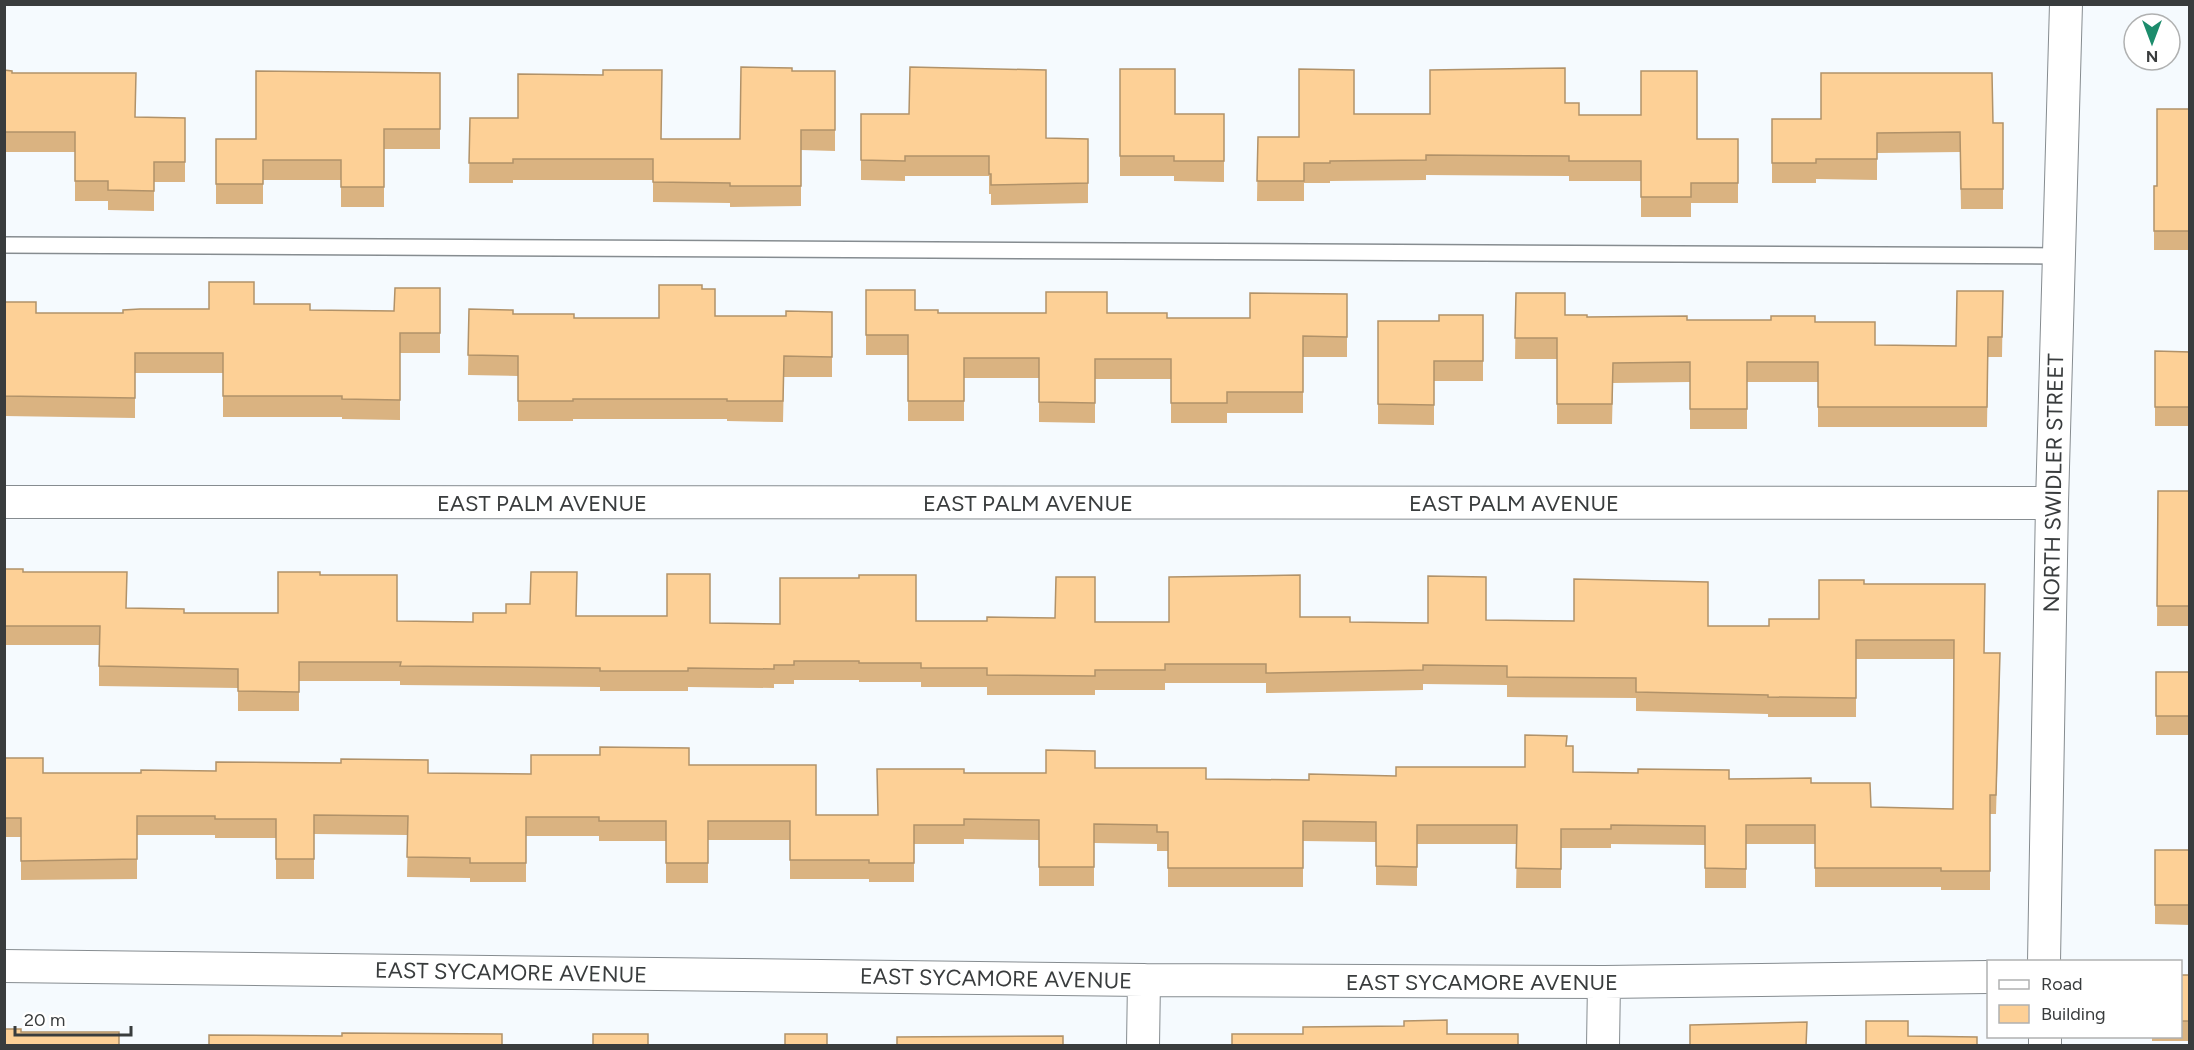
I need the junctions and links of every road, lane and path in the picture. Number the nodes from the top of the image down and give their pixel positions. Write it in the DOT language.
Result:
graph roads {
  1 [pos="2066,4"];
  2 [pos="4,245"];
  3 [pos="2059,256"];
  4 [pos="4,502"];
  5 [pos="2052,503"];
  6 [pos="2044,960"];
  7 [pos="4,966"];
  8 [pos="1987,977"];
  9 [pos="1144,980"];
  10 [pos="1604,982"];
  11 [pos="1143,1046"];
  12 [pos="1603,1046"];
  1 -- 3 [label="street, NORTH SWIDLER STREET"];
  2 -- 3 [label="lane"];
  3 -- 5 [label="street, NORTH SWIDLER STREET"];
  4 -- 5 [label="street, EAST PALM AVENUE"];
  5 -- 6 [label="street, NORTH SWIDLER STREET"];
  7 -- 9 [label="street, EAST SYCAMORE AVENUE"];
  8 -- 10 [label="street, EAST SYCAMORE AVENUE"];
  9 -- 10 [label="street, EAST SYCAMORE AVENUE"];
  9 -- 11 [label="street"];
  10 -- 12 [label="street"];
}
